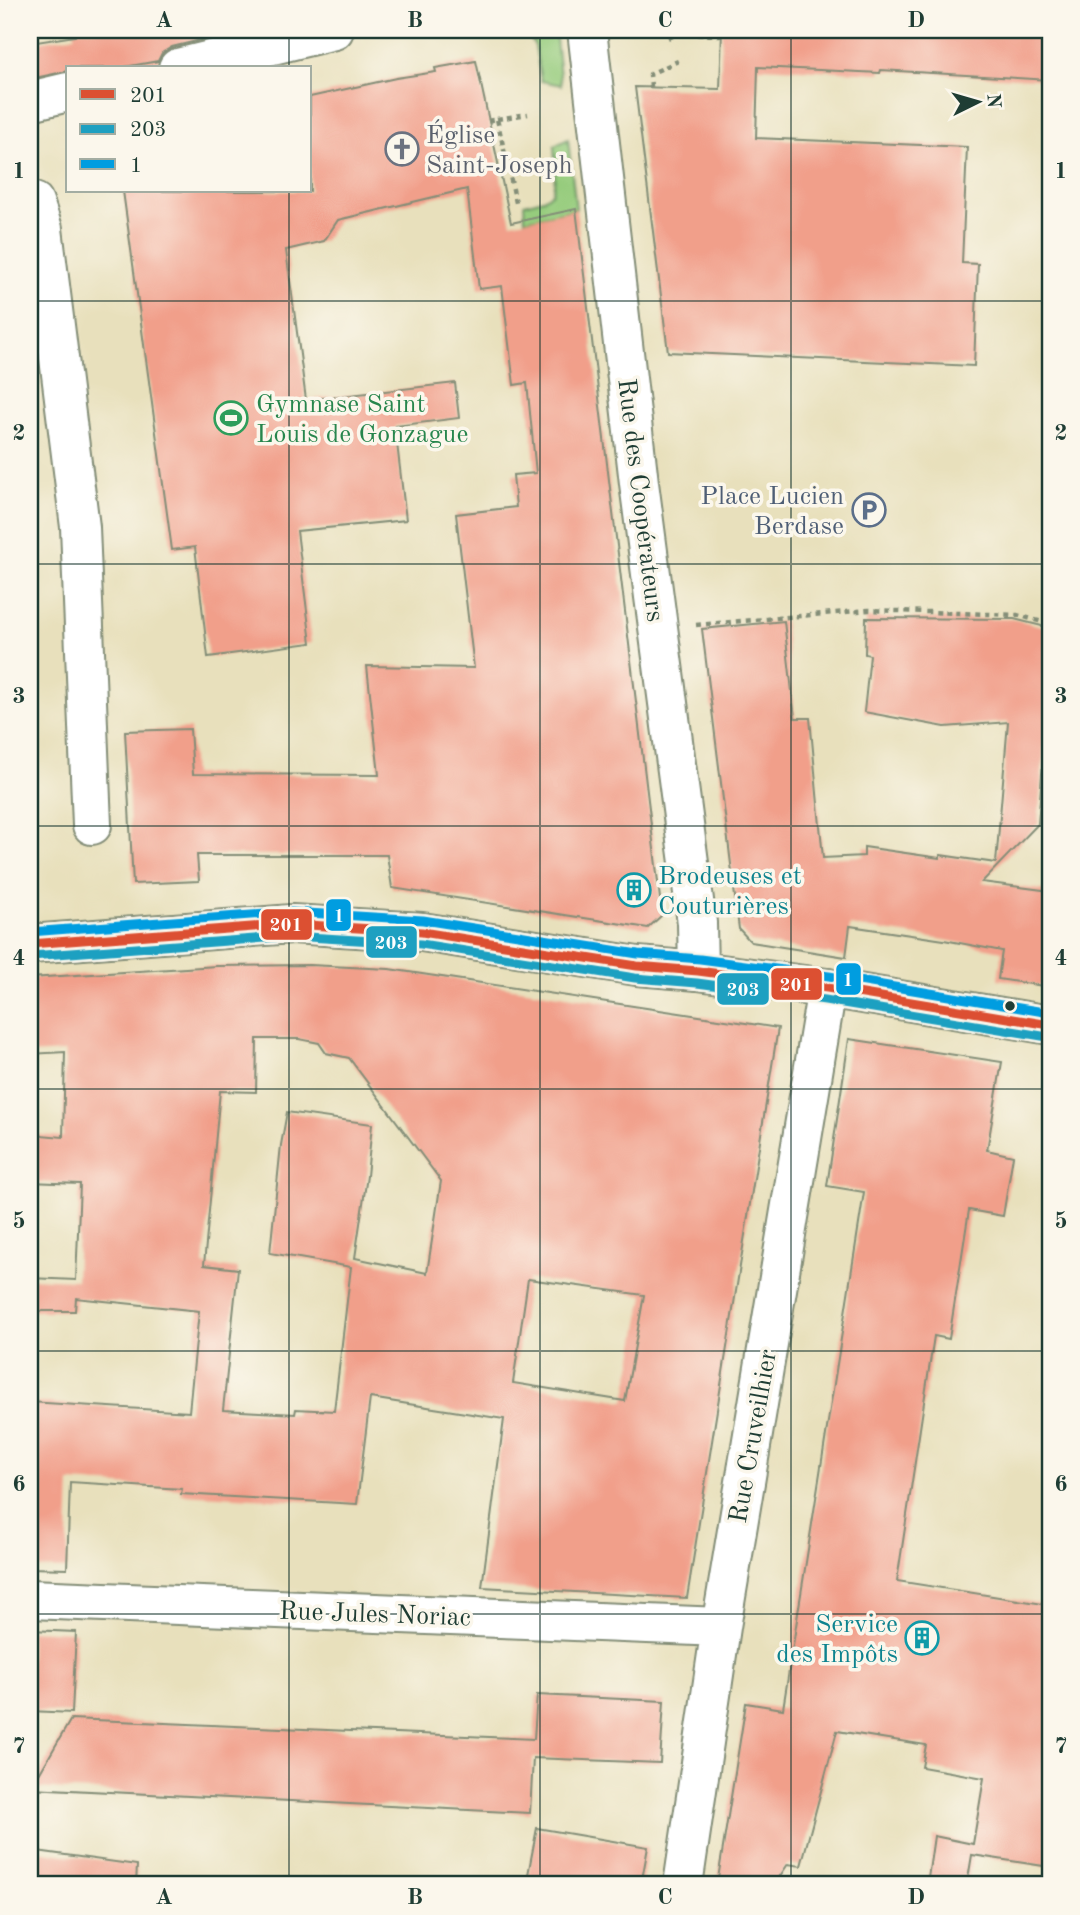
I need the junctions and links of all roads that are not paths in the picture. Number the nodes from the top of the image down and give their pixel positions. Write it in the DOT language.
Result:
graph roads {
  1 [pos="334,30"];
  2 [pos="587,30"];
  3 [pos="186,66"];
  4 [pos="66,92"];
  5 [pos="30,101"];
  6 [pos="30,201"];
  7 [pos="92,825"];
  8 [pos="30,944"];
  9 [pos="698,971"];
  10 [pos="827,988"];
  11 [pos="1050,1025"];
  12 [pos="30,1599"];
  13 [pos="720,1627"];
  14 [pos="683,1885"];
  1 -- 3 [label="street"];
  2 -- 9 [label="street, Rue des Coopérateurs"];
  4 -- 5 [label="street"];
  6 -- 7 [label="street"];
  8 -- 9 [label="street"];
  9 -- 10 [label="street"];
  10 -- 11 [label="street"];
  10 -- 13 [label="street, Rue Cruveilhier"];
  12 -- 13 [label="street, Rue Jules Noriac"];
  13 -- 14 [label="street, Rue Cruveilhier"];
}
